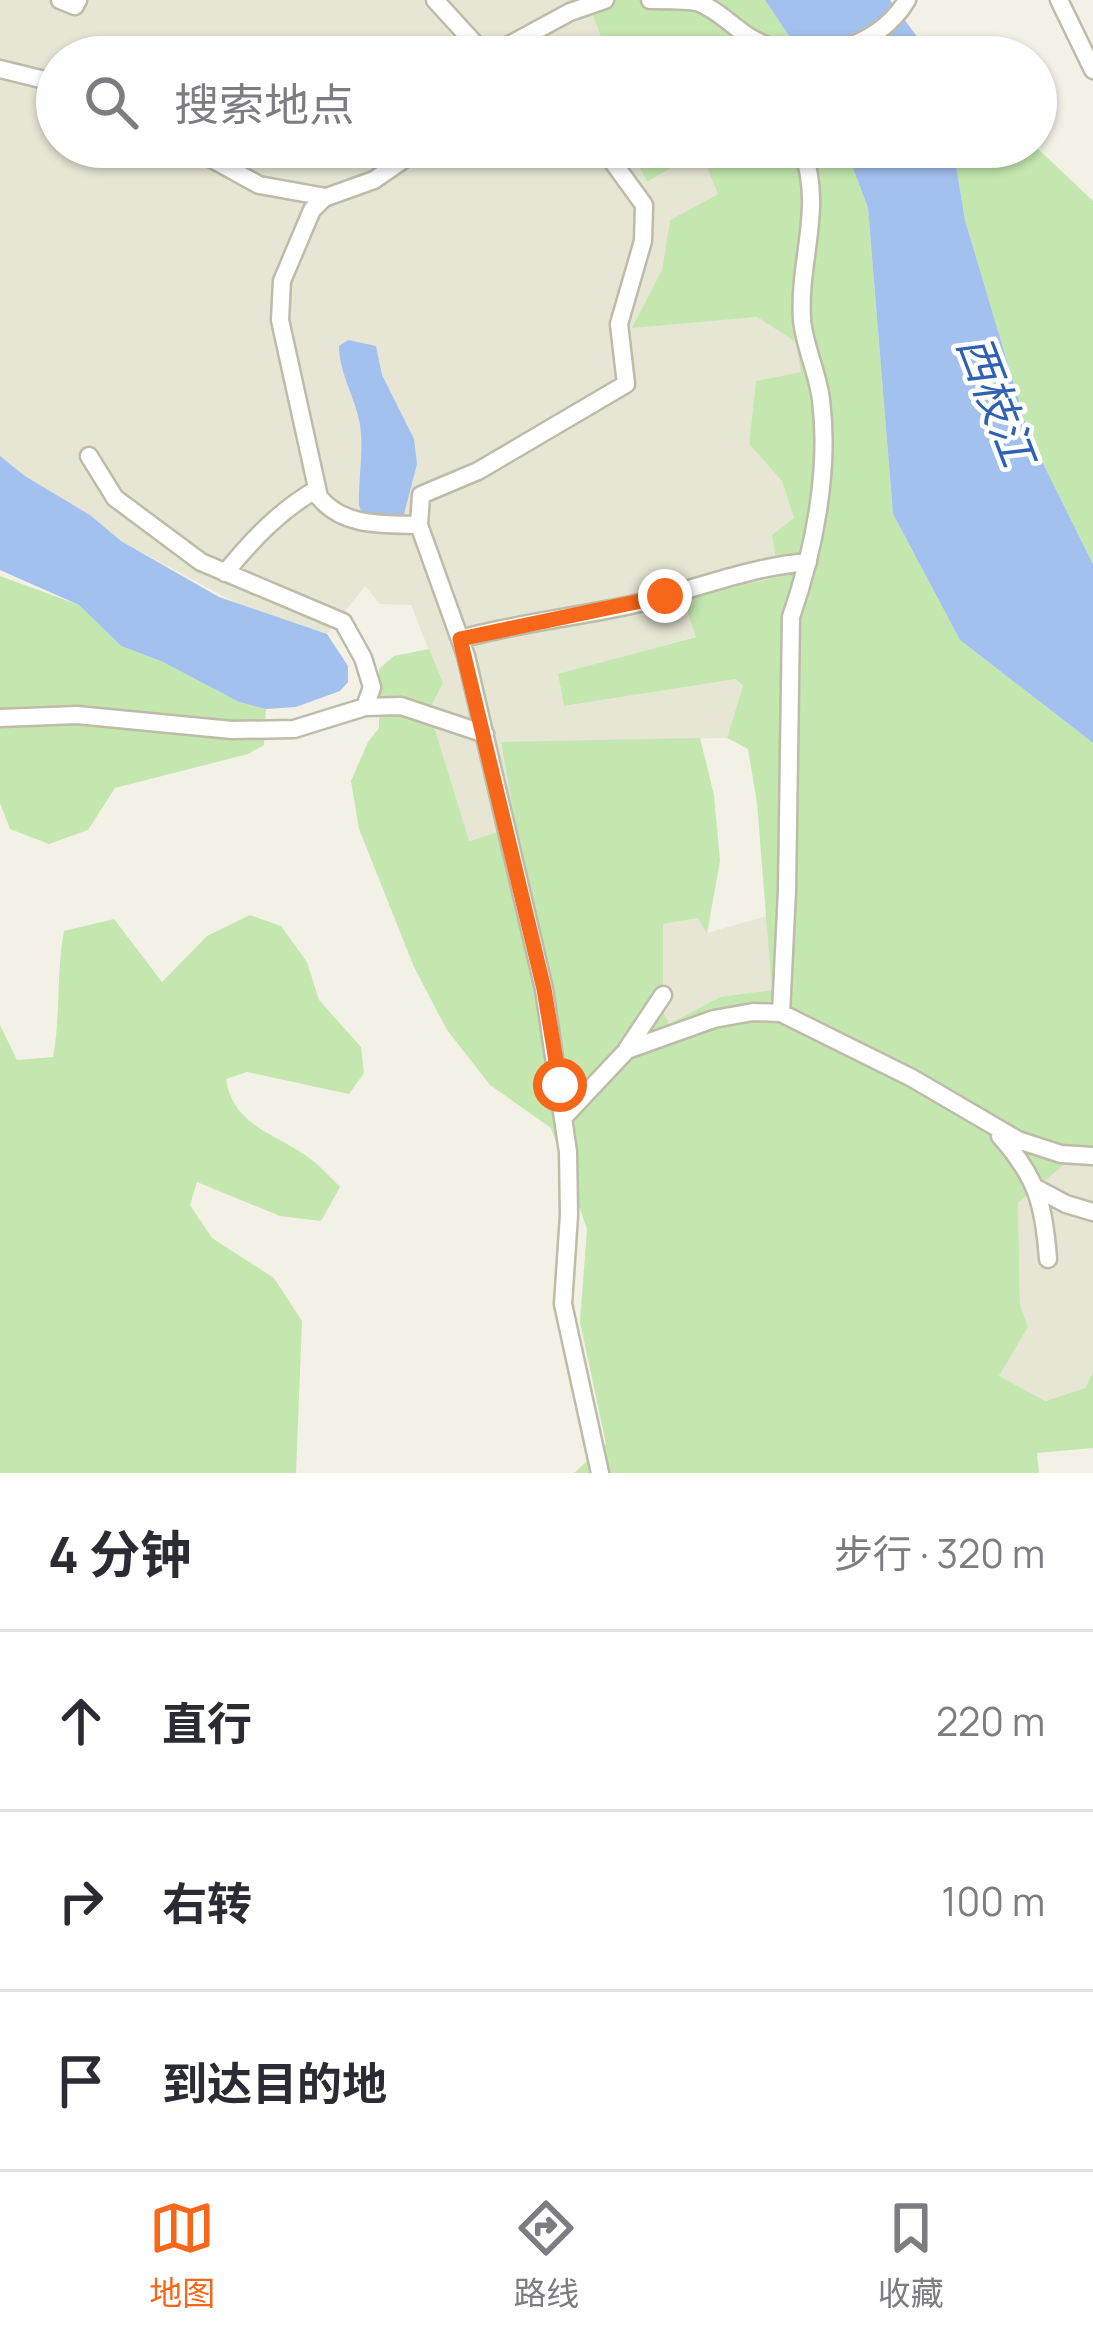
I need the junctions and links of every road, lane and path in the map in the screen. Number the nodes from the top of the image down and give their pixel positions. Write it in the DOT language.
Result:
graph roads {
  1 [pos="60,0"];
  2 [pos="78,0"];
  3 [pos="435,0"];
  4 [pos="604,0"];
  5 [pos="650,0"];
  6 [pos="907,0"];
  7 [pos="1060,0"];
  8 [pos="469,36"];
  9 [pos="527,36"];
  10 [pos="743,36"];
  11 [pos="872,36"];
  12 [pos="0,69"];
  13 [pos="1093,70"];
  14 [pos="36,78"];
  15 [pos="228,168"];
  16 [pos="391,168"];
  17 [pos="617,168"];
  18 [pos="806,168"];
  19 [pos="326,197"];
  20 [pos="89,456"];
  21 [pos="317,490"];
  22 [pos="419,525"];
  23 [pos="808,562"];
  24 [pos="225,573"];
  25 [pos="460,639"];
  26 [pos="365,707"];
  27 [pos="0,718"];
  28 [pos="485,734"];
  29 [pos="663,995"];
  30 [pos="781,1013"];
  31 [pos="627,1050"];
  32 [pos="564,1117"];
  33 [pos="991,1127"];
  34 [pos="1093,1156"];
  35 [pos="1036,1188"];
  36 [pos="1093,1212"];
  37 [pos="1048,1259"];
  38 [pos="600,1473"];
  1 -- 2 [label="street"];
  3 -- 8 [label="street"];
  4 -- 9 [label="street"];
  5 -- 10 [label="street"];
  6 -- 11 [label="street"];
  7 -- 13 [label="street"];
  12 -- 14 [label="street"];
  15 -- 19 [label="street"];
  16 -- 19 [label="street"];
  17 -- 22 [label="street"];
  18 -- 23 [label="street"];
  19 -- 21 [label="street"];
  20 -- 24 [label="street"];
  21 -- 22 [label="street"];
  21 -- 24 [label="street"];
  22 -- 25 [label="street"];
  23 -- 25 [label="street"];
  23 -- 30 [label="street"];
  24 -- 26 [label="street"];
  25 -- 28 [label="street"];
  26 -- 27 [label="street"];
  26 -- 28 [label="street"];
  28 -- 32 [label="street"];
  29 -- 31 [label="street"];
  30 -- 31 [label="street"];
  30 -- 33 [label="street"];
  31 -- 32 [label="street"];
  32 -- 38 [label="street"];
  33 -- 34 [label="street"];
  33 -- 35 [label="street"];
  35 -- 36 [label="street"];
  35 -- 37 [label="street"];
}
